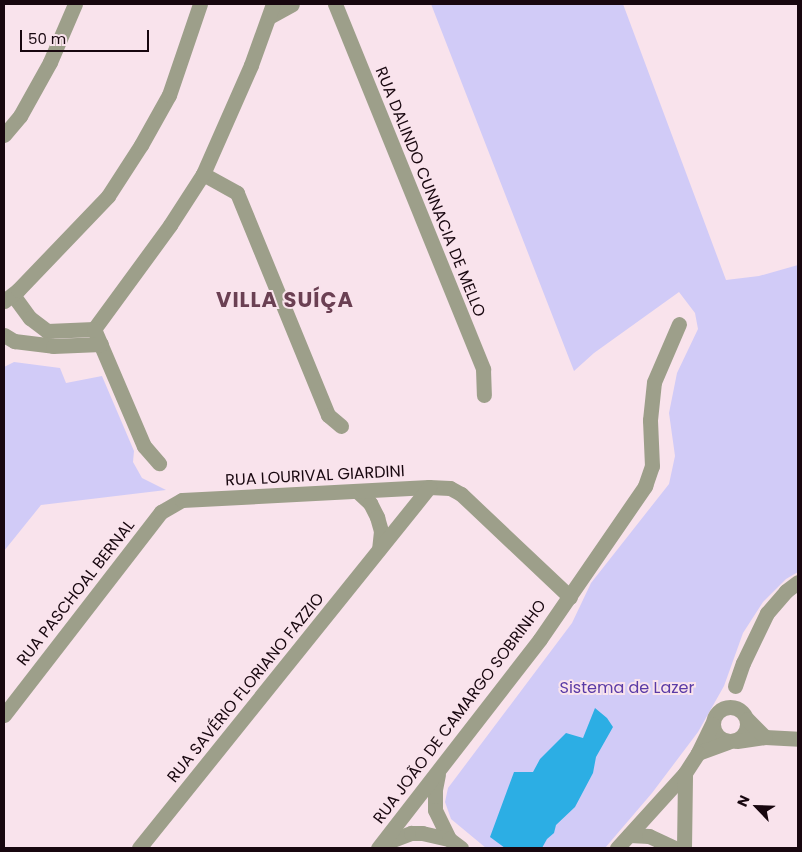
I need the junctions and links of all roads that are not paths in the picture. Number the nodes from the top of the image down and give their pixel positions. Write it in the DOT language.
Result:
graph roads {
  1 [pos="200,4"];
  2 [pos="292,4"];
  3 [pos="335,4"];
  4 [pos="70,8"];
  5 [pos="271,10"];
  6 [pos="4,135"];
  7 [pos="203,174"];
  8 [pos="8,298"];
  9 [pos="679,324"];
  10 [pos="94,329"];
  11 [pos="4,335"];
  12 [pos="101,344"];
  13 [pos="484,395"];
  14 [pos="341,426"];
  15 [pos="159,463"];
  16 [pos="429,487"];
  17 [pos="357,491"];
  18 [pos="182,500"];
  19 [pos="379,549"];
  20 [pos="798,582"];
  21 [pos="570,597"];
  22 [pos="735,686"];
  23 [pos="719,710"];
  24 [pos="4,715"];
  25 [pos="744,715"];
  26 [pos="712,724"];
  27 [pos="765,737"];
  28 [pos="798,739"];
  29 [pos="732,741"];
  30 [pos="698,753"];
  31 [pos="438,771"];
  32 [pos="685,773"];
  33 [pos="629,834"];
  34 [pos="455,844"];
  35 [pos="380,846"];
  36 [pos="139,848"];
  37 [pos="617,848"];
  38 [pos="675,848"];
  39 [pos="684,848"];
  1 -- 8 [label="street"];
  2 -- 5 [label="street"];
  3 -- 13 [label="street, RUA DALINDO CUNNACIA DE MELLO"];
  4 -- 6 [label="street"];
  5 -- 7 [label="street"];
  7 -- 10 [label="street"];
  7 -- 14 [label="street"];
  8 -- 10 [label="street"];
  9 -- 21 [label="street, RUA JOÃO DE CAMARGO SOBRINHO"];
  10 -- 12 [label="street"];
  11 -- 12 [label="street"];
  12 -- 15 [label="street"];
  16 -- 17 [label="street, RUA LOURIVAL GIARDINI"];
  16 -- 19 [label="street, RUA SAVÉRIO FLORIANO FAZZIO"];
  16 -- 21 [label="street, RUA LOURIVAL GIARDINI"];
  17 -- 18 [label="street, RUA LOURIVAL GIARDINI"];
  17 -- 19 [label="street"];
  18 -- 24 [label="street, RUA PASCHOAL BERNAL"];
  19 -- 36 [label="street, RUA SAVÉRIO FLORIANO FAZZIO"];
  20 -- 22 [label="street"];
  21 -- 31 [label="street, RUA JOÃO DE CAMARGO SOBRINHO"];
  22 -- 23 [label="street"];
  22 -- 25 [label="street"];
  23 -- 25 [label="street"];
  23 -- 26 [label="street"];
  25 -- 27 [label="street"];
  25 -- 29 [label="street"];
  26 -- 29 [label="street"];
  26 -- 30 [label="street"];
  27 -- 28 [label="street"];
  27 -- 29 [label="street"];
  29 -- 30 [label="street"];
  30 -- 32 [label="street"];
  31 -- 34 [label="street"];
  31 -- 35 [label="street, RUA JOÃO DE CAMARGO SOBRINHO"];
  32 -- 33 [label="street"];
  32 -- 39 [label="street"];
  33 -- 37 [label="street"];
  33 -- 38 [label="street"];
  34 -- 35 [label="street"];
}
